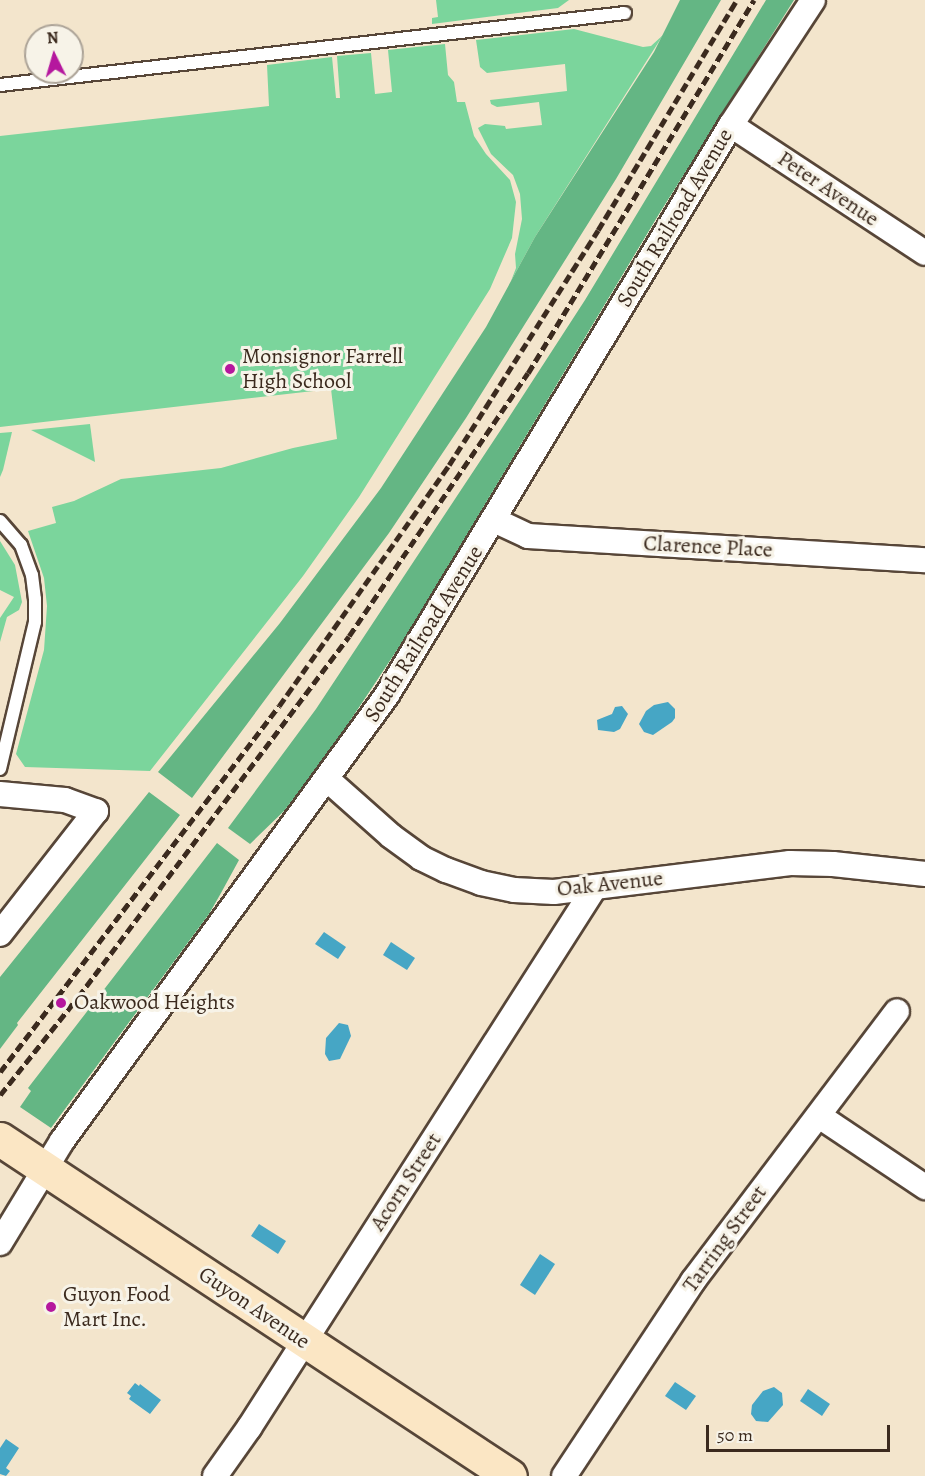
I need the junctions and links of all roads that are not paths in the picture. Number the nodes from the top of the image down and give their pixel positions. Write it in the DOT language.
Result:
graph roads {
  1 [pos="813,0"];
  2 [pos="625,13"];
  3 [pos="0,85"];
  4 [pos="731,124"];
  5 [pos="925,253"];
  6 [pos="494,520"];
  7 [pos="0,521"];
  8 [pos="925,560"];
  9 [pos="0,769"];
  10 [pos="328,780"];
  11 [pos="0,794"];
  12 [pos="925,874"];
  13 [pos="595,887"];
  14 [pos="0,934"];
  15 [pos="897,1011"];
  16 [pos="819,1116"];
  17 [pos="0,1139"];
  18 [pos="38,1163"];
  19 [pos="925,1187"];
  20 [pos="0,1243"];
  21 [pos="304,1341"];
  22 [pos="215,1476"];
  23 [pos="510,1476"];
  24 [pos="564,1476"];
  1 -- 4 [label="street, South Railroad Avenue"];
  2 -- 3 [label="lane"];
  4 -- 5 [label="street, Peter Avenue"];
  4 -- 6 [label="street, South Railroad Avenue"];
  6 -- 8 [label="street, Clarence Place"];
  6 -- 10 [label="street, South Railroad Avenue"];
  7 -- 9 [label="lane"];
  10 -- 13 [label="street, Oak Avenue"];
  10 -- 18 [label="street, South Railroad Avenue"];
  11 -- 14 [label="street"];
  12 -- 13 [label="street, Oak Avenue"];
  13 -- 21 [label="street, Acorn Street"];
  15 -- 16 [label="street, Tarring Street"];
  16 -- 19 [label="street"];
  16 -- 24 [label="street, Tarring Street"];
  17 -- 18 [label="street, Guyon Avenue"];
  18 -- 20 [label="street, South Railroad Avenue"];
  18 -- 21 [label="street, Guyon Avenue"];
  21 -- 22 [label="street, Acorn Street"];
  21 -- 23 [label="street, Guyon Avenue"];
}
